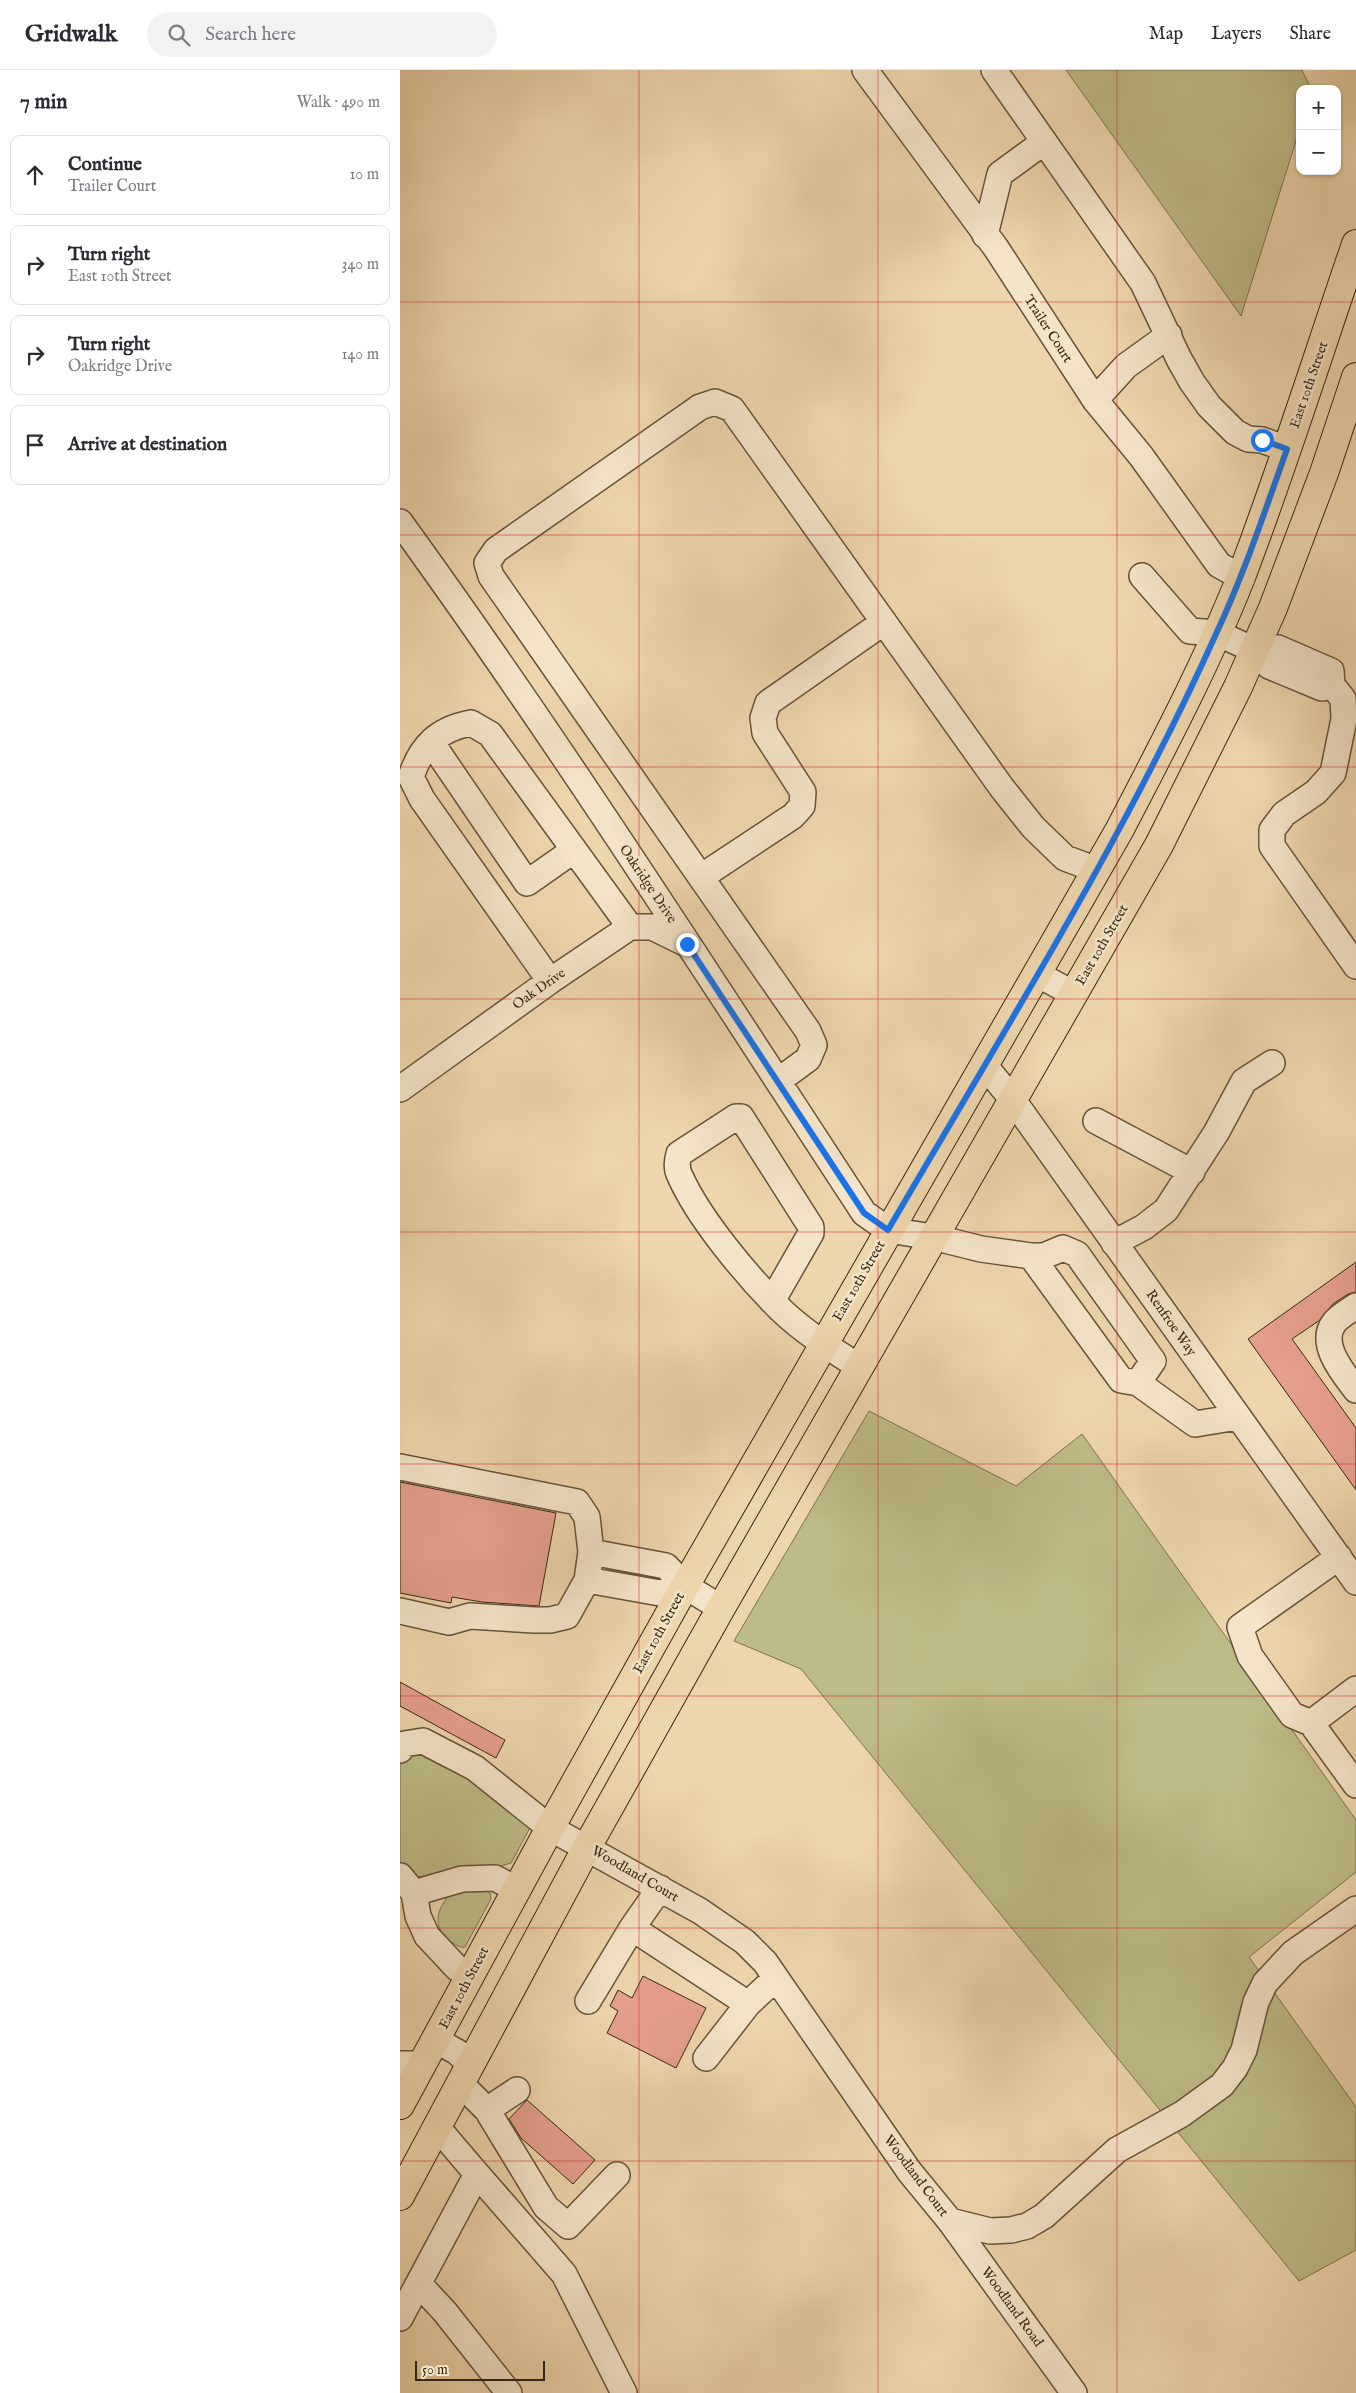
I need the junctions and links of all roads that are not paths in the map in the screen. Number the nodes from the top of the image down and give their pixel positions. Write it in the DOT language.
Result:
graph roads {
  1 [pos="865,70"];
  2 [pos="994,70"];
  3 [pos="1044,142"];
  4 [pos="985,235"];
  5 [pos="1356,244"];
  6 [pos="1169,335"];
  7 [pos="1356,377"];
  8 [pos="1095,400"];
  9 [pos="1287,449"];
  10 [pos="400,522"];
  11 [pos="1142,576"];
  12 [pos="1240,577"];
  13 [pos="884,622"];
  14 [pos="1217,633"];
  15 [pos="1254,650"];
  16 [pos="431,742"];
  17 [pos="574,850"];
  18 [pos="1097,870"];
  19 [pos="700,877"];
  20 [pos="630,927"];
  21 [pos="687,944"];
  22 [pos="1356,966"];
  23 [pos="1037,974"];
  24 [pos="550,981"];
  25 [pos="1074,994"];
  26 [pos="1272,1062"];
  27 [pos="984,1065"];
  28 [pos="778,1081"];
  29 [pos="400,1089"];
  30 [pos="1013,1100"];
  31 [pos="1096,1121"];
  32 [pos="1192,1172"];
  33 [pos="888,1230"];
  34 [pos="933,1237"];
  35 [pos="1114,1243"];
  36 [pos="1031,1256"];
  37 [pos="772,1301"];
  38 [pos="1356,1306"];
  39 [pos="823,1345"];
  40 [pos="858,1366"];
  41 [pos="1138,1383"];
  42 [pos="1356,1390"];
  43 [pos="1238,1417"];
  44 [pos="400,1467"];
  45 [pos="591,1552"];
  46 [pos="1338,1558"];
  47 [pos="587,1580"];
  48 [pos="1356,1582"];
  49 [pos="685,1586"];
  50 [pos="721,1608"];
  51 [pos="400,1611"];
  52 [pos="1355,1691"];
  53 [pos="1311,1723"];
  54 [pos="400,1750"];
  55 [pos="1356,1785"];
  56 [pos="550,1828"];
  57 [pos="587,1847"];
  58 [pos="407,1885"];
  59 [pos="660,1888"];
  60 [pos="516,1889"];
  61 [pos="1356,1909"];
  62 [pos="632,1928"];
  63 [pos="470,1977"];
  64 [pos="776,1978"];
  65 [pos="588,2001"];
  66 [pos="748,2004"];
  67 [pos="436,2040"];
  68 [pos="706,2058"];
  69 [pos="411,2064"];
  70 [pos="465,2074"];
  71 [pos="517,2090"];
  72 [pos="400,2105"];
  73 [pos="487,2110"];
  74 [pos="436,2127"];
  75 [pos="478,2174"];
  76 [pos="617,2175"];
  77 [pos="400,2196"];
  78 [pos="950,2221"];
  79 [pos="419,2284"];
  80 [pos="400,2318"];
  81 [pos="617,2390"];
  82 [pos="509,2393"];
  83 [pos="1074,2393"];
  1 -- 4 [label="street, Trailer Court"];
  2 -- 3 [label="street"];
  3 -- 4 [label="street"];
  3 -- 6 [label="street"];
  4 -- 8 [label="street, Trailer Court"];
  5 -- 9 [label="main road, East 10th Street"];
  6 -- 8 [label="street"];
  6 -- 9 [label="street"];
  7 -- 15 [label="main road, East 10th Street"];
  8 -- 12 [label="street, Trailer Court"];
  9 -- 12 [label="main road, East 10th Street"];
  10 -- 21 [label="street, Oakridge Drive"];
  11 -- 14 [label="street"];
  12 -- 14 [label="main road, East 10th Street"];
  13 -- 18 [label="street"];
  13 -- 19 [label="street"];
  13 -- 19 [label="street"];
  14 -- 15 [label="street"];
  14 -- 18 [label="main road, East 10th Street"];
  15 -- 22 [label="street"];
  15 -- 25 [label="main road, East 10th Street"];
  16 -- 17 [label="street"];
  16 -- 17 [label="street"];
  16 -- 24 [label="street"];
  17 -- 20 [label="street"];
  18 -- 23 [label="main road, East 10th Street"];
  19 -- 28 [label="street"];
  20 -- 21 [label="street"];
  20 -- 24 [label="street, Oak Drive"];
  21 -- 28 [label="street, Oakridge Drive"];
  23 -- 25 [label="street"];
  23 -- 27 [label="main road, East 10th Street"];
  24 -- 29 [label="street, Oak Drive"];
  25 -- 30 [label="main road, East 10th Street"];
  26 -- 32 [label="street"];
  27 -- 30 [label="street, Renfroe Way"];
  27 -- 33 [label="main road, East 10th Street"];
  28 -- 33 [label="street, Oakridge Drive"];
  30 -- 34 [label="main road, East 10th Street"];
  30 -- 35 [label="street, Renfroe Way"];
  31 -- 32 [label="street"];
  32 -- 35 [label="street"];
  33 -- 34 [label="street, Oakridge Drive"];
  33 -- 39 [label="main road, East 10th Street"];
  34 -- 36 [label="street, Oakridge Drive"];
  34 -- 40 [label="main road, East 10th Street"];
  35 -- 43 [label="street, Renfroe Way"];
  36 -- 41 [label="street"];
  36 -- 41 [label="street, Oakridge Drive"];
  37 -- 37 [label="street"];
  37 -- 39 [label="street"];
  38 -- 42 [label="street"];
  39 -- 40 [label="street"];
  39 -- 49 [label="main road, East 10th Street"];
  40 -- 50 [label="main road, East 10th Street"];
  41 -- 43 [label="street"];
  43 -- 46 [label="street, Renfroe Way"];
  44 -- 45 [label="street"];
  45 -- 47 [label="street"];
  45 -- 49 [label="street"];
  46 -- 48 [label="street, Renfroe Way"];
  46 -- 53 [label="street"];
  47 -- 49 [label="street"];
  47 -- 51 [label="street"];
  49 -- 50 [label="street"];
  49 -- 56 [label="main road, East 10th Street"];
  50 -- 57 [label="main road, East 10th Street"];
  52 -- 53 [label="street"];
  53 -- 55 [label="street"];
  54 -- 56 [label="street, Woodland Court"];
  56 -- 57 [label="street, Woodland Court"];
  56 -- 60 [label="main road, East 10th Street"];
  57 -- 59 [label="street, Woodland Court"];
  57 -- 70 [label="main road, East 10th Street"];
  58 -- 60 [label="street"];
  58 -- 63 [label="street"];
  59 -- 62 [label="street"];
  59 -- 64 [label="street, Woodland Court"];
  60 -- 63 [label="main road, East 10th Street"];
  61 -- 78 [label="street, Woodland Court"];
  62 -- 65 [label="street"];
  62 -- 66 [label="street"];
  63 -- 67 [label="main road, East 10th Street"];
  64 -- 66 [label="street"];
  64 -- 78 [label="street, Woodland Court"];
  66 -- 68 [label="street"];
  67 -- 69 [label="main road, East 10th Street"];
  67 -- 70 [label="street"];
  69 -- 72 [label="main road, East 10th Street"];
  70 -- 73 [label="street"];
  70 -- 74 [label="main road, East 10th Street"];
  71 -- 73 [label="street"];
  73 -- 76 [label="street"];
  74 -- 75 [label="street"];
  74 -- 77 [label="main road, East 10th Street"];
  75 -- 79 [label="street"];
  75 -- 81 [label="street"];
  78 -- 83 [label="street, Woodland Road"];
  79 -- 80 [label="street"];
  79 -- 82 [label="street"];
}
